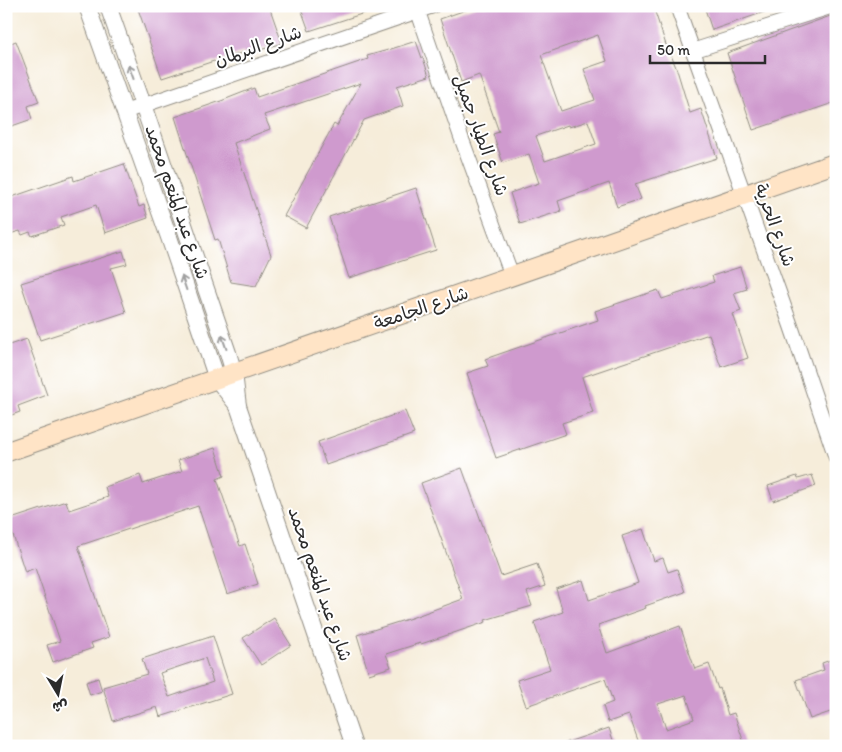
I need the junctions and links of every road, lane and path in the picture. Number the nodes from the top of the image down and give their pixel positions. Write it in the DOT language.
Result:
graph roads {
  1 [pos="87,6"];
  2 [pos="108,6"];
  3 [pos="433,6"];
  4 [pos="677,6"];
  5 [pos="833,6"];
  6 [pos="417,9"];
  7 [pos="692,51"];
  8 [pos="143,105"];
  9 [pos="124,112"];
  10 [pos="836,163"];
  11 [pos="744,196"];
  12 [pos="512,276"];
  13 [pos="226,376"];
  14 [pos="6,452"];
  15 [pos="836,458"];
  16 [pos="354,746"];
  1 -- 9 [label="street, شارع عبد المنعم محمد"];
  8 -- 2 [label="street, شارع عبد المنعم محمد, one-way"];
  3 -- 6 [label="street, شارع البرلمان"];
  4 -- 7 [label="street, شارع الحرية"];
  5 -- 7 [label="street"];
  6 -- 8 [label="street, شارع البرلمان"];
  6 -- 12 [label="street, شارع الطيار جميل"];
  7 -- 11 [label="street, شارع الحرية"];
  8 -- 9 [label="street, شارع البرلمان"];
  13 -- 8 [label="street, شارع عبد المنعم محمد, one-way"];
  13 -- 9 [label="street, شارع عبد المنعم محمد, one-way"];
  10 -- 11 [label="main road, شارع الجامعة"];
  11 -- 12 [label="main road, شارع الجامعة"];
  11 -- 15 [label="street, شارع الحرية"];
  12 -- 13 [label="main road, شارع الجامعة"];
  13 -- 14 [label="main road, شارع الجامعة"];
  13 -- 16 [label="street, شارع عبد المنعم محمد"];
}
